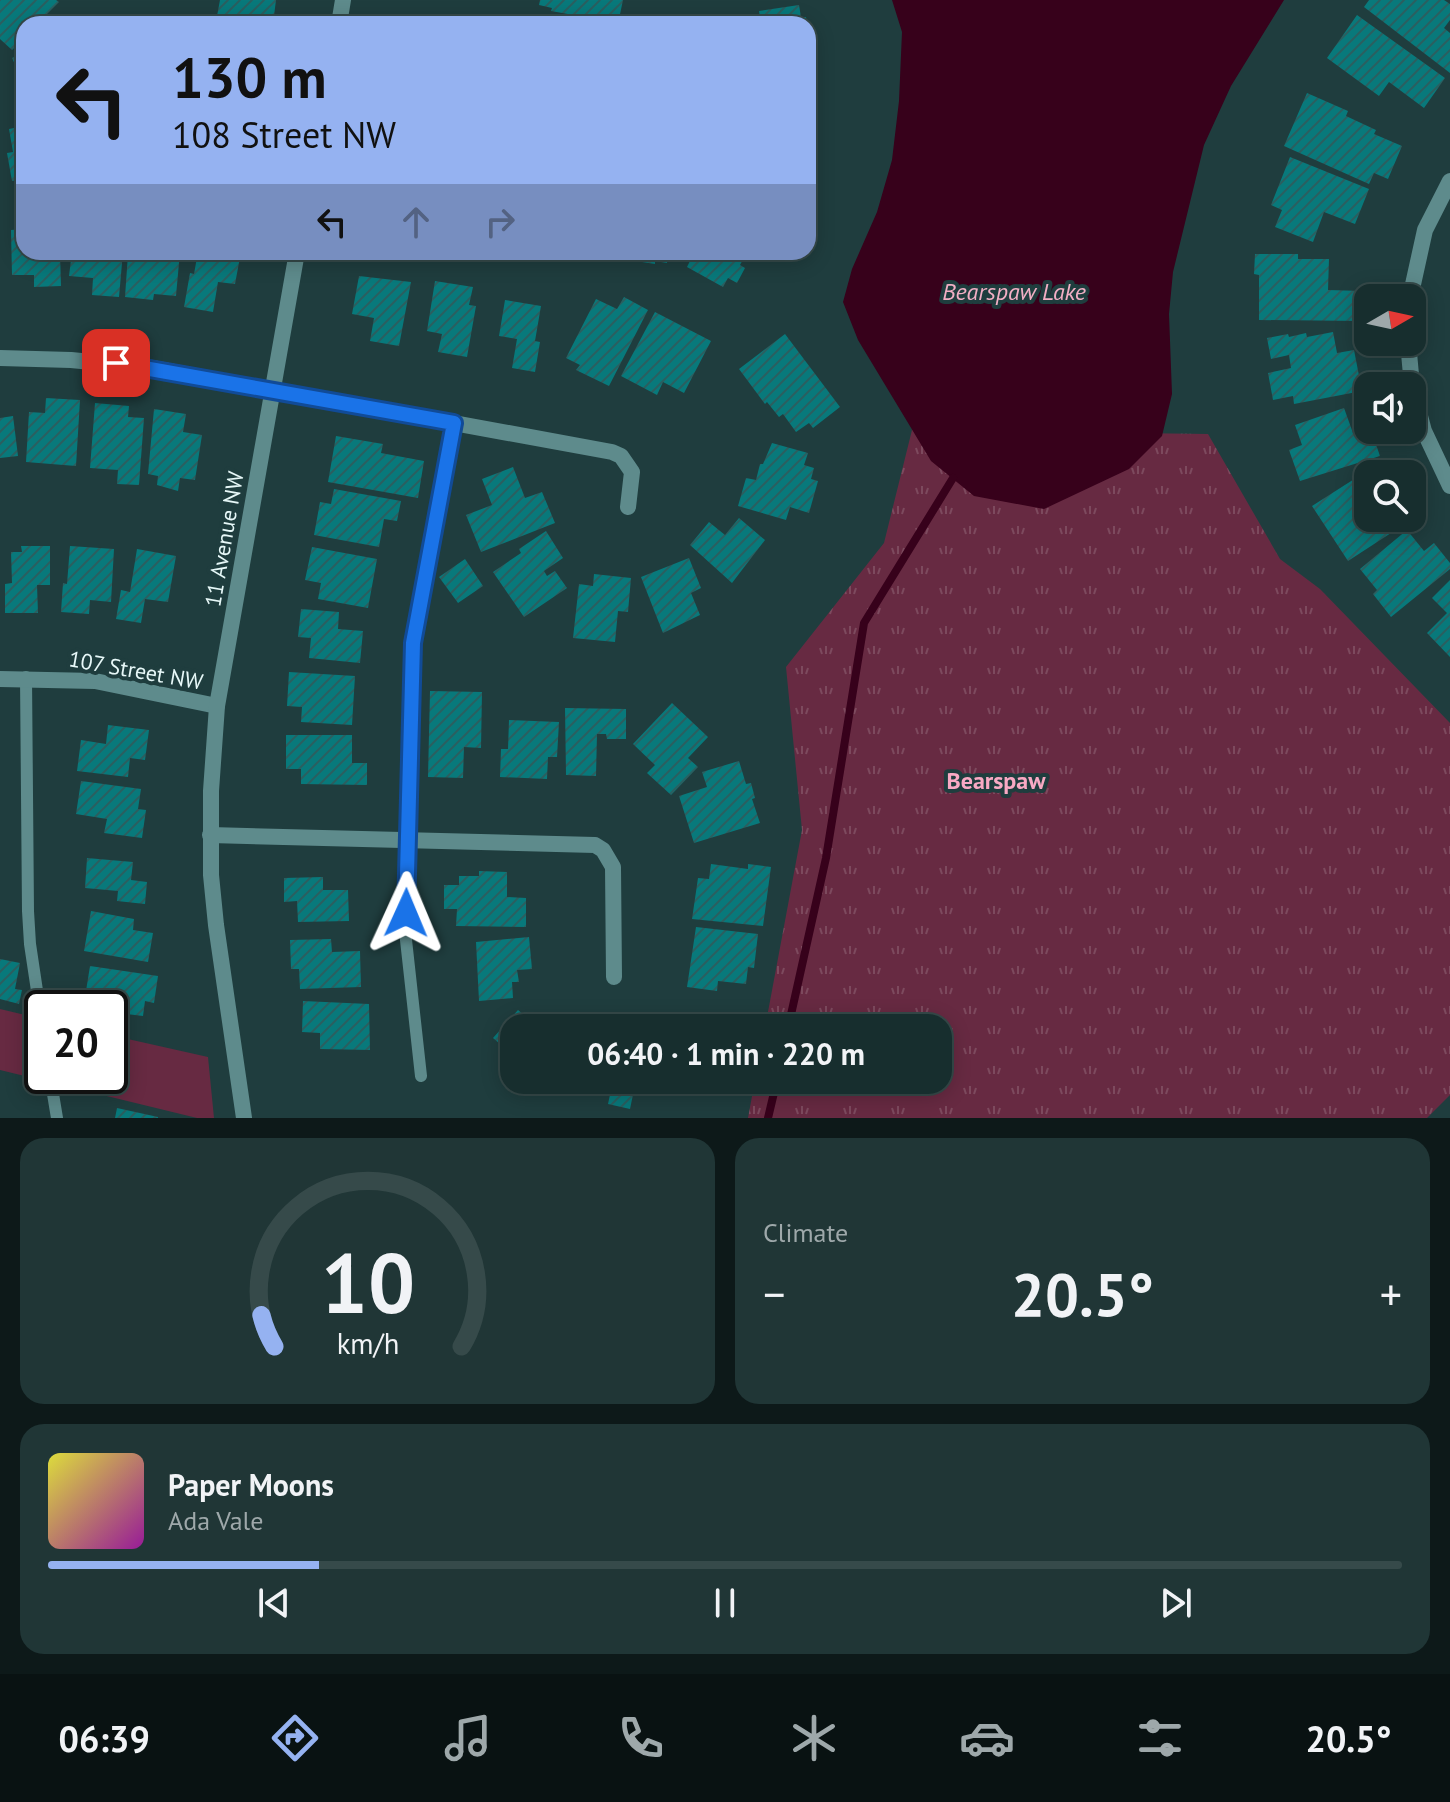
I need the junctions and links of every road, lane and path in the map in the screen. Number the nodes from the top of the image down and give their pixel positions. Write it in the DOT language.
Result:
graph roads {
  1 [pos="1450,181"];
  2 [pos="296,260"];
  3 [pos="1413,284"];
  4 [pos="0,358"];
  5 [pos="272,391"];
  6 [pos="454,423"];
  7 [pos="1426,435"];
  8 [pos="1450,486"];
  9 [pos="628,507"];
  10 [pos="26,677"];
  11 [pos="0,679"];
  12 [pos="217,706"];
  13 [pos="210,835"];
  14 [pos="407,839"];
  15 [pos="614,977"];
  16 [pos="37,990"];
  17 [pos="421,1076"];
  18 [pos="53,1094"];
  19 [pos="57,1118"];
  20 [pos="244,1118"];
  1 -- 3 [label="street"];
  2 -- 5 [label="street, 11 Avenue NW"];
  4 -- 5 [label="street"];
  5 -- 6 [label="street"];
  5 -- 12 [label="street, 11 Avenue NW"];
  6 -- 9 [label="street"];
  6 -- 14 [label="lane"];
  7 -- 8 [label="street"];
  10 -- 11 [label="street, 107 Street NW"];
  10 -- 12 [label="street, 107 Street NW"];
  10 -- 16 [label="lane"];
  12 -- 13 [label="street, 11 Avenue NW"];
  13 -- 14 [label="street"];
  13 -- 20 [label="street, 11 Avenue NW"];
  14 -- 15 [label="street"];
  14 -- 17 [label="lane"];
  18 -- 19 [label="lane"];
}
